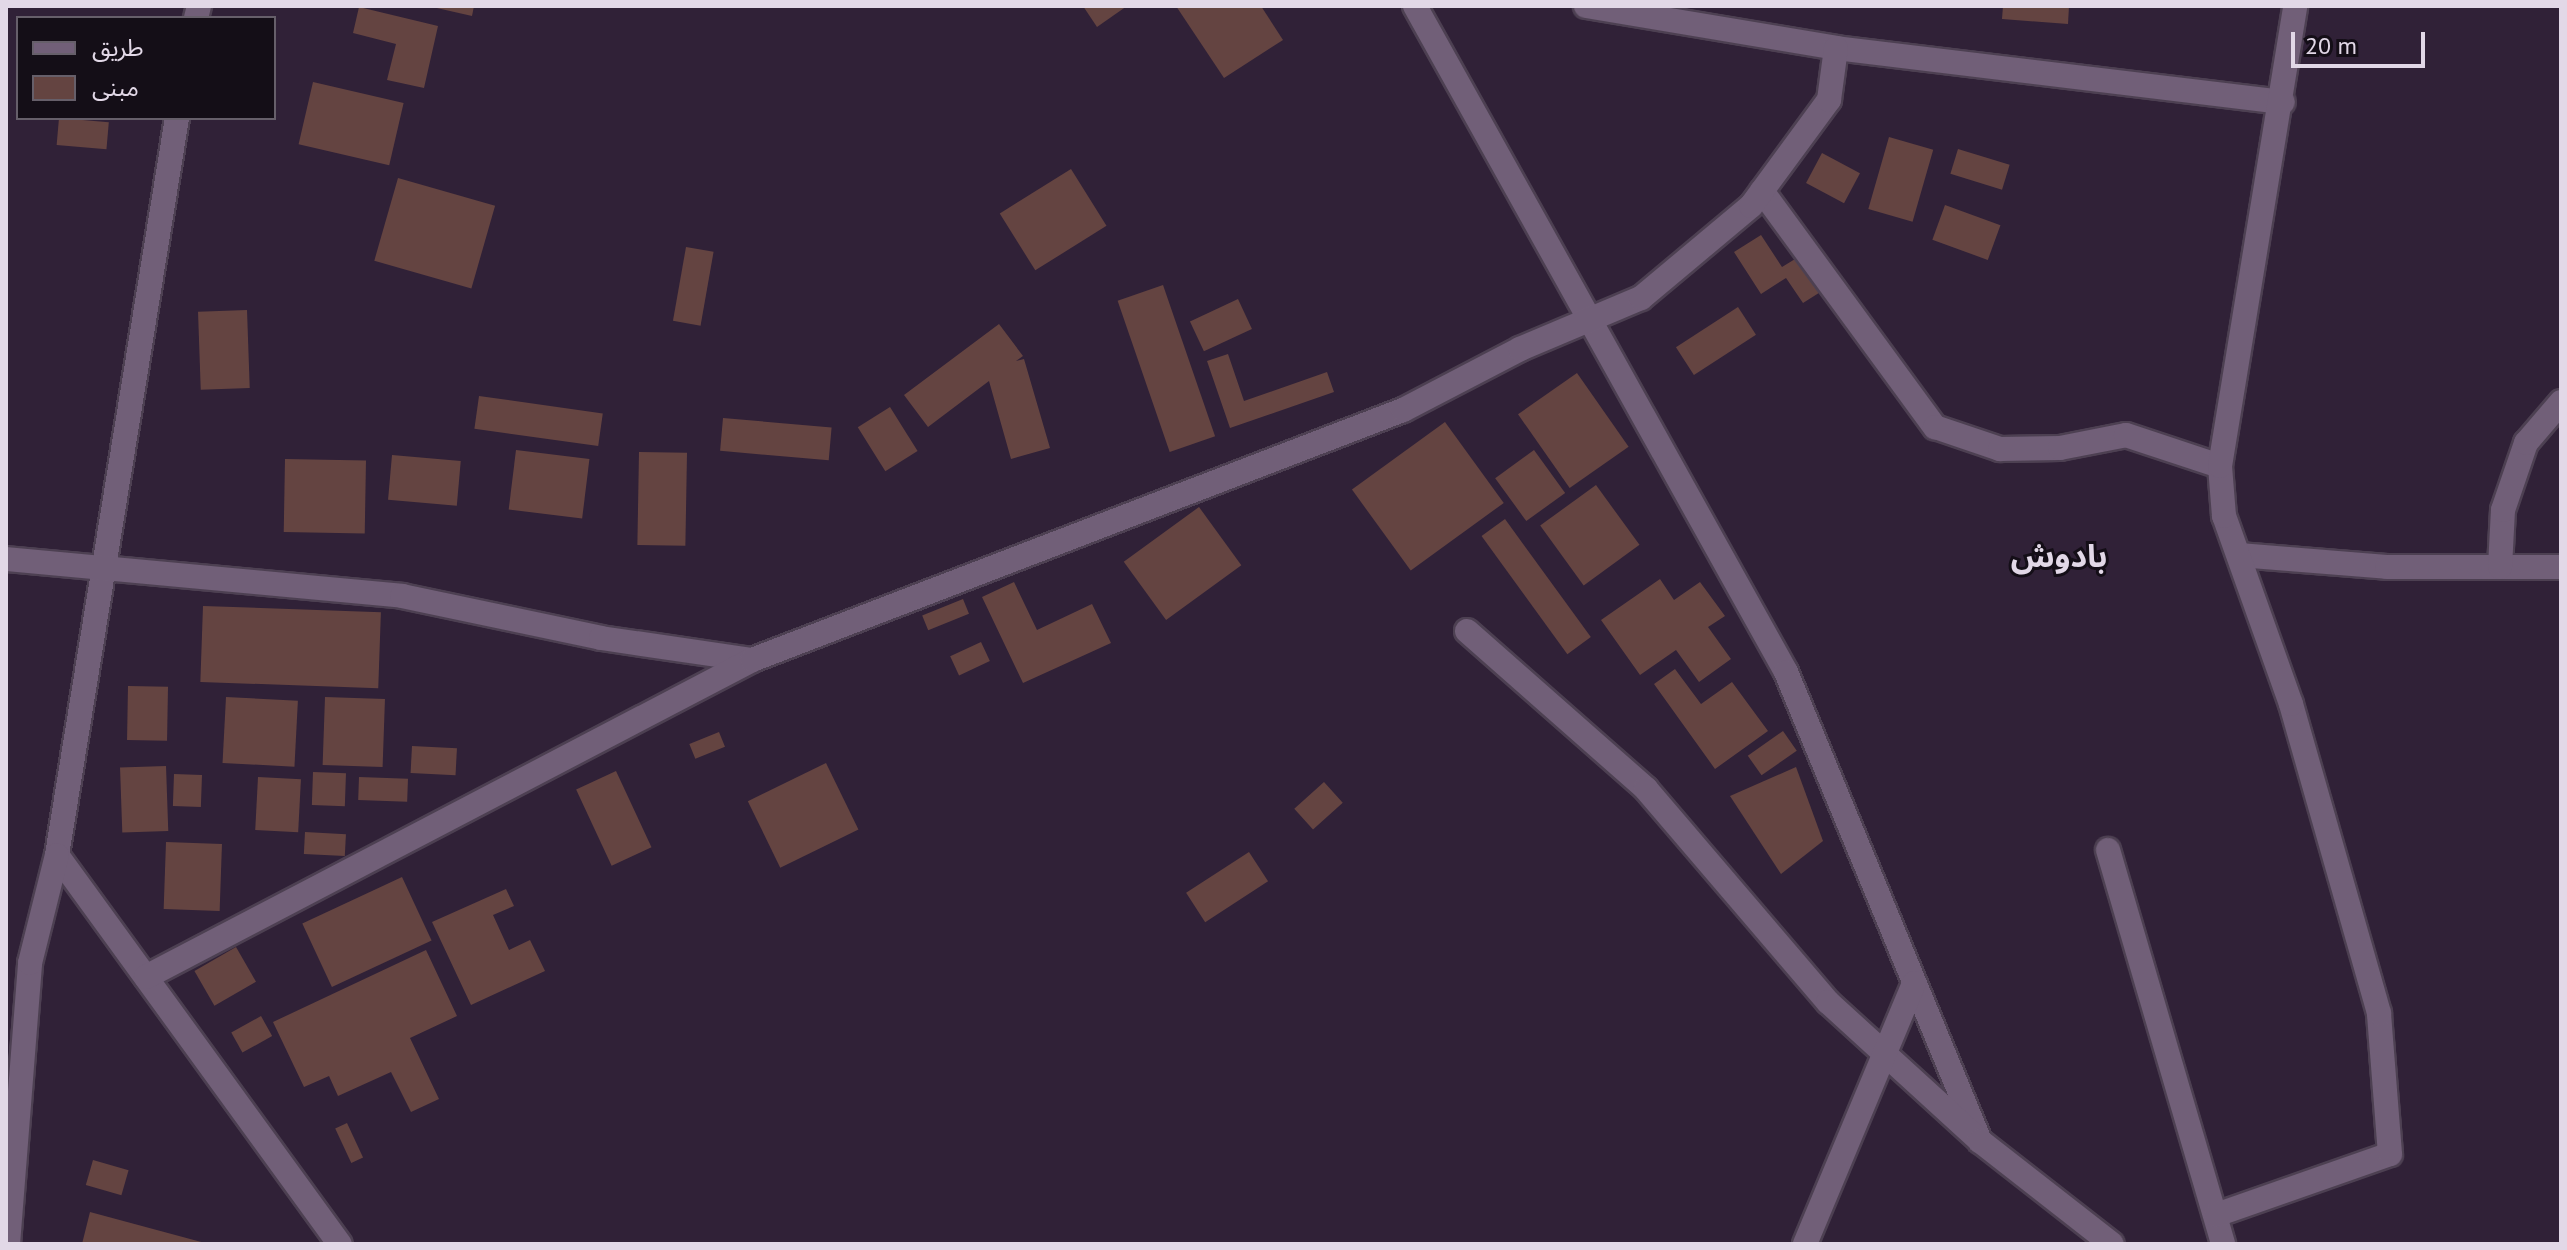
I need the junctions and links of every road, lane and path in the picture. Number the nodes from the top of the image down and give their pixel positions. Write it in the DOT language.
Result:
graph roads {
  1 [pos="1415,6"];
  2 [pos="1586,6"];
  3 [pos="2295,6"];
  4 [pos="1711,17"];
  5 [pos="1836,48"];
  6 [pos="2283,102"];
  7 [pos="177,120"];
  8 [pos="1762,191"];
  9 [pos="1589,320"];
  10 [pos="2561,402"];
  11 [pos="2220,466"];
  12 [pos="2239,555"];
  13 [pos="6,559"];
  14 [pos="2500,567"];
  15 [pos="2561,567"];
  16 [pos="105,570"];
  17 [pos="1467,631"];
  18 [pos="752,660"];
  19 [pos="2108,850"];
  20 [pos="57,855"];
  21 [pos="18,964"];
  22 [pos="146,977"];
  23 [pos="1914,983"];
  24 [pos="1883,1051"];
  25 [pos="1980,1141"];
  26 [pos="2216,1215"];
  27 [pos="8,1244"];
  28 [pos="340,1244"];
  29 [pos="1805,1244"];
  30 [pos="2112,1244"];
  31 [pos="2223,1244"];
  1 -- 9 [label="street"];
  2 -- 4 [label="street"];
  3 -- 6 [label="street"];
  4 -- 5 [label="street"];
  5 -- 6 [label="street"];
  5 -- 8 [label="street"];
  6 -- 11 [label="street"];
  7 -- 16 [label="street"];
  8 -- 9 [label="street"];
  8 -- 11 [label="street"];
  9 -- 18 [label="street"];
  9 -- 23 [label="street"];
  10 -- 14 [label="street"];
  11 -- 12 [label="street"];
  12 -- 14 [label="street"];
  12 -- 26 [label="street"];
  13 -- 16 [label="street"];
  14 -- 15 [label="street"];
  16 -- 18 [label="street"];
  16 -- 20 [label="street"];
  17 -- 24 [label="street"];
  18 -- 22 [label="street"];
  19 -- 26 [label="street"];
  20 -- 21 [label="street"];
  20 -- 22 [label="street"];
  21 -- 27 [label="street"];
  22 -- 28 [label="street"];
  23 -- 24 [label="street"];
  23 -- 25 [label="street"];
  24 -- 25 [label="street"];
  24 -- 29 [label="street"];
  25 -- 30 [label="street"];
  26 -- 31 [label="street"];
}
